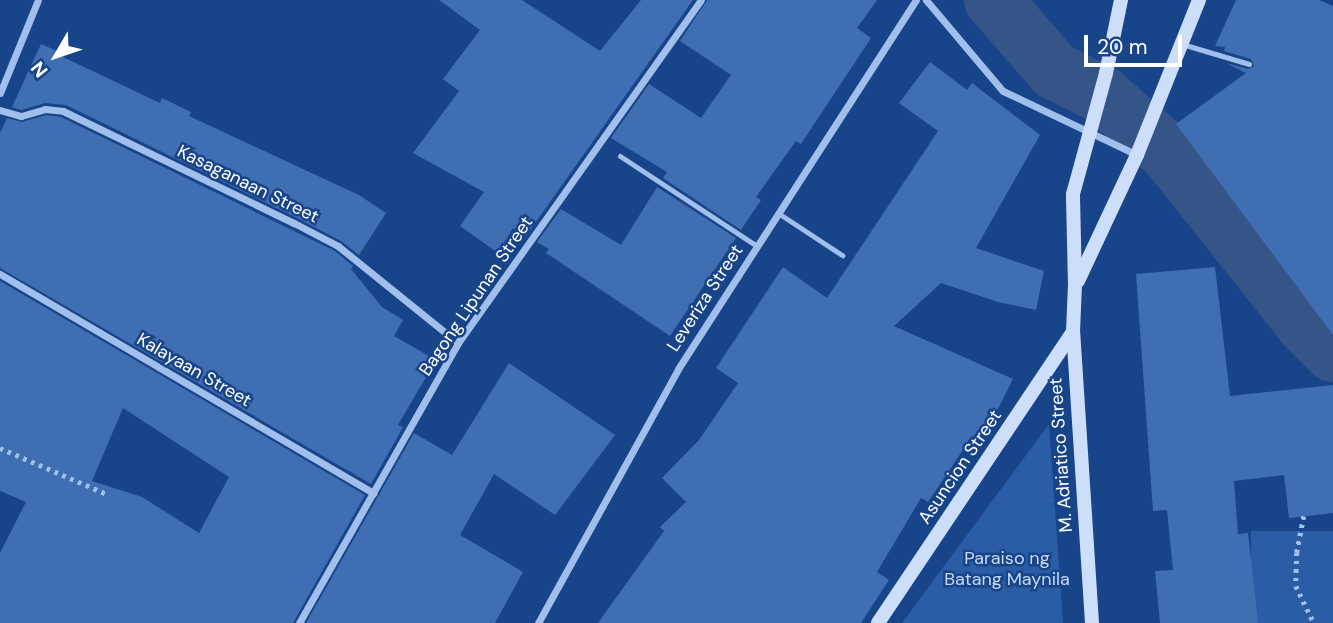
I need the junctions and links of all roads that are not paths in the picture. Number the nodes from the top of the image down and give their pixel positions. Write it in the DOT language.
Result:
graph roads {
  1 [pos="38,0"];
  2 [pos="701,0"];
  3 [pos="916,0"];
  4 [pos="926,0"];
  5 [pos="1121,0"];
  6 [pos="1199,0"];
  7 [pos="1182,44"];
  8 [pos="1249,64"];
  9 [pos="0,93"];
  10 [pos="0,110"];
  11 [pos="1093,126"];
  12 [pos="1138,152"];
  13 [pos="620,156"];
  14 [pos="778,213"];
  15 [pos="757,246"];
  16 [pos="842,254"];
  17 [pos="0,274"];
  18 [pos="1076,285"];
  19 [pos="1073,332"];
  20 [pos="458,343"];
  21 [pos="373,493"];
  22 [pos="299,623"];
  23 [pos="538,623"];
  24 [pos="878,623"];
  25 [pos="1092,623"];
  1 -- 9 [label="street"];
  2 -- 20 [label="street, Bagong Lipunan Street"];
  3 -- 14 [label="street, Leveriza Street"];
  4 -- 11 [label="street"];
  5 -- 11 [label="street, M. Adriatico Street"];
  6 -- 7 [label="street, M. Adriatico Street"];
  7 -- 8 [label="lane"];
  7 -- 12 [label="street, M. Adriatico Street"];
  10 -- 20 [label="street, Kasaganaan Street"];
  11 -- 12 [label="street"];
  11 -- 18 [label="street, M. Adriatico Street"];
  12 -- 18 [label="street, M. Adriatico Street"];
  13 -- 15 [label="lane"];
  14 -- 15 [label="street, Leveriza Street"];
  14 -- 16 [label="lane"];
  15 -- 23 [label="street, Leveriza Street"];
  17 -- 21 [label="street, Kalayaan Street"];
  18 -- 19 [label="street, M. Adriatico Street"];
  19 -- 24 [label="street, Asuncion Street"];
  19 -- 25 [label="street, M. Adriatico Street"];
  20 -- 21 [label="street, Bagong Lipunan Street"];
  21 -- 22 [label="street, Bagong Lipunan Street"];
}
